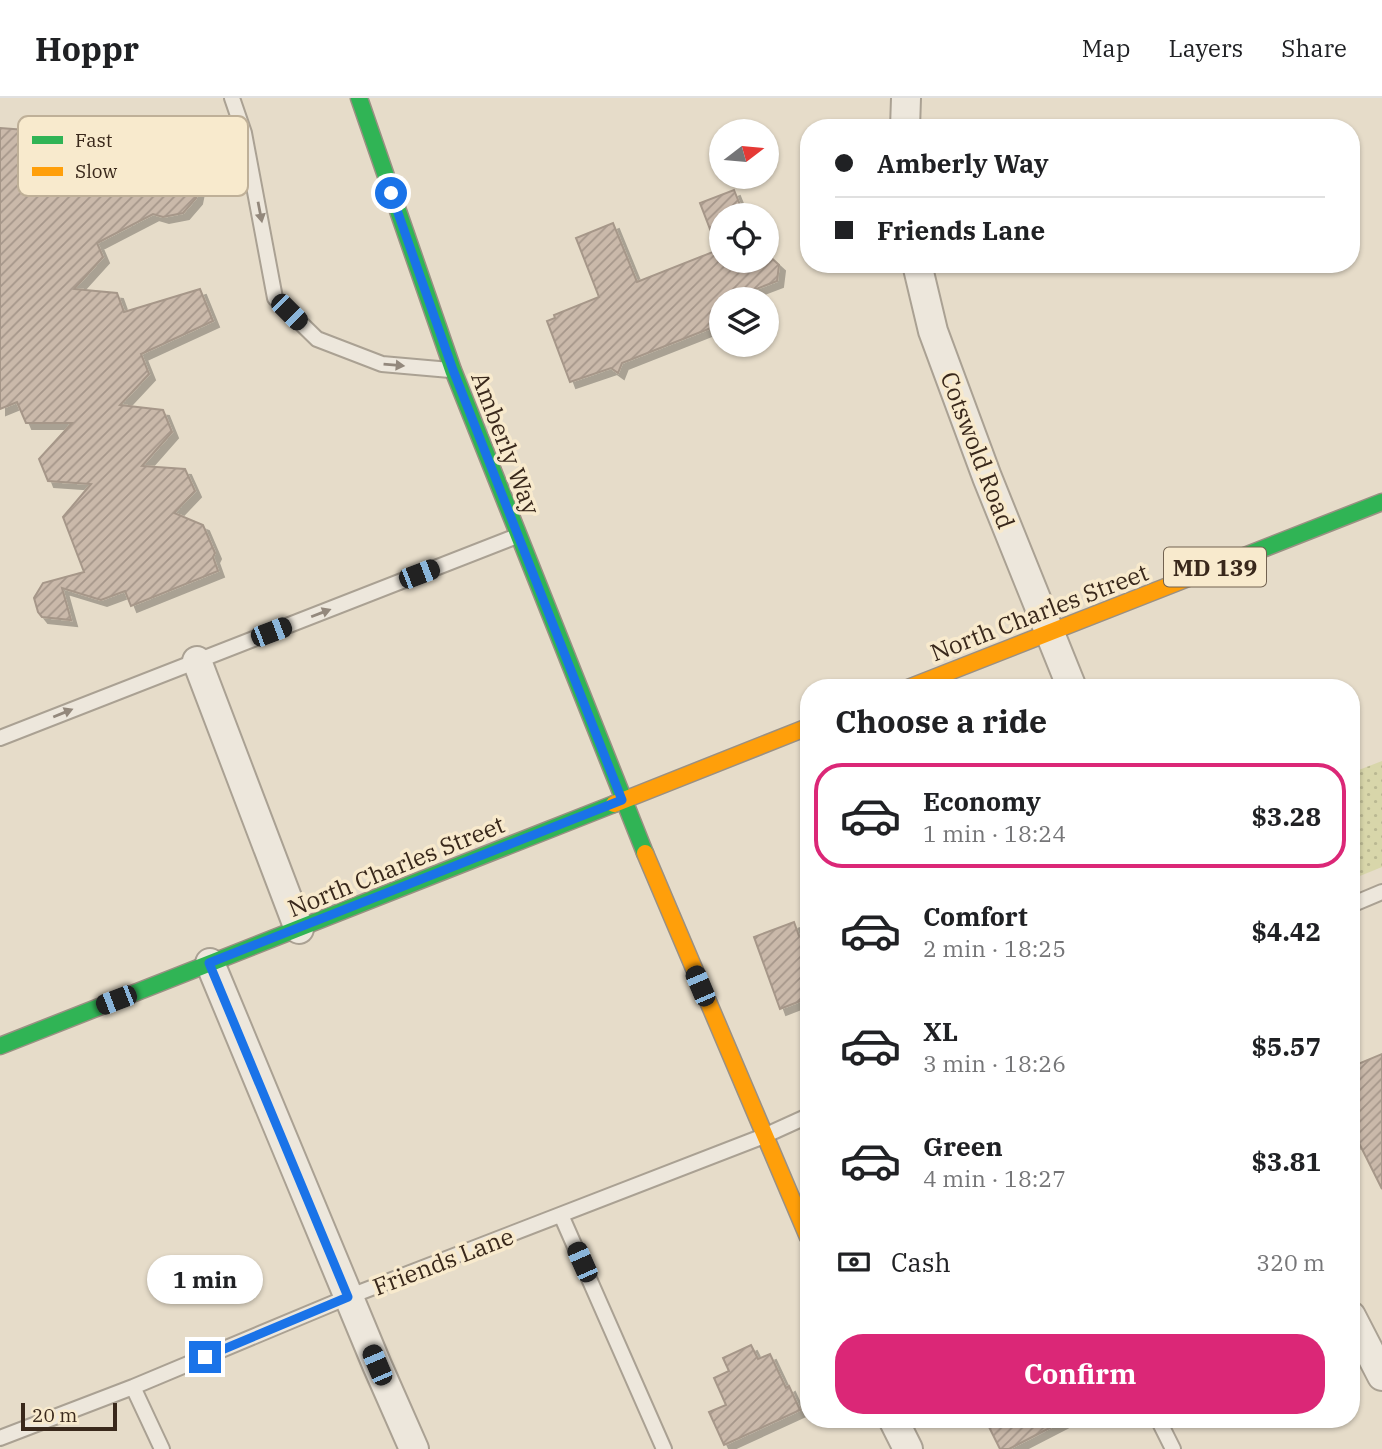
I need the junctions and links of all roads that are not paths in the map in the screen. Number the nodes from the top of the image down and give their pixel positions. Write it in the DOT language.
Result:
graph roads {
  1 [pos="232,98"];
  2 [pos="359,98"];
  3 [pos="906,98"];
  4 [pos="238,116"];
  5 [pos="905,119"];
  6 [pos="248,154"];
  7 [pos="919,273"];
  8 [pos="453,370"];
  9 [pos="1382,502"];
  10 [pos="518,536"];
  11 [pos="1049,632"];
  12 [pos="198,661"];
  13 [pos="931,679"];
  14 [pos="1068,679"];
  15 [pos="800,730"];
  16 [pos="0,738"];
  17 [pos="622,800"];
  18 [pos="1382,892"];
  19 [pos="1360,901"];
  20 [pos="299,929"];
  21 [pos="209,963"];
  22 [pos="0,1046"];
  23 [pos="800,1120"];
  24 [pos="764,1136"];
  25 [pos="561,1215"];
  26 [pos="800,1219"];
  27 [pos="348,1297"];
  28 [pos="1360,1334"];
  29 [pos="1382,1376"];
  30 [pos="133,1387"];
  31 [pos="898,1428"];
  32 [pos="1162,1428"];
  33 [pos="0,1438"];
  34 [pos="162,1449"];
  35 [pos="414,1449"];
  36 [pos="664,1449"];
  37 [pos="908,1449"];
  38 [pos="1173,1449"];
  1 -- 4 [label="lane, one-way"];
  2 -- 8 [label="main road, Amberly Way"];
  3 -- 5 [label="street"];
  6 -- 8 [label="lane, one-way"];
  7 -- 11 [label="street, Cotswold Road"];
  8 -- 10 [label="main road, Amberly Way"];
  9 -- 11 [label="main road, North Charles Street / MD 139"];
  12 -- 10 [label="lane, one-way"];
  10 -- 17 [label="main road, Amberly Way"];
  11 -- 13 [label="main road, North Charles Street / MD 139"];
  11 -- 14 [label="street, Cotswold Road"];
  16 -- 12 [label="lane, one-way"];
  12 -- 20 [label="street"];
  15 -- 17 [label="main road, North Charles Street"];
  17 -- 20 [label="main road, North Charles Street"];
  17 -- 24 [label="main road, Amberly Way"];
  18 -- 19 [label="lane"];
  20 -- 21 [label="main road, North Charles Street"];
  21 -- 22 [label="main road, North Charles Street"];
  21 -- 27 [label="street"];
  23 -- 24 [label="lane, Friends Lane"];
  24 -- 25 [label="lane, Friends Lane"];
  24 -- 26 [label="main road, Amberly Way"];
  25 -- 27 [label="lane, Friends Lane"];
  25 -- 36 [label="lane"];
  27 -- 30 [label="lane, Friends Lane"];
  27 -- 35 [label="street"];
  28 -- 29 [label="street"];
  30 -- 33 [label="lane, Friends Lane"];
  30 -- 34 [label="lane"];
  31 -- 37 [label="street"];
  32 -- 38 [label="lane"];
}
